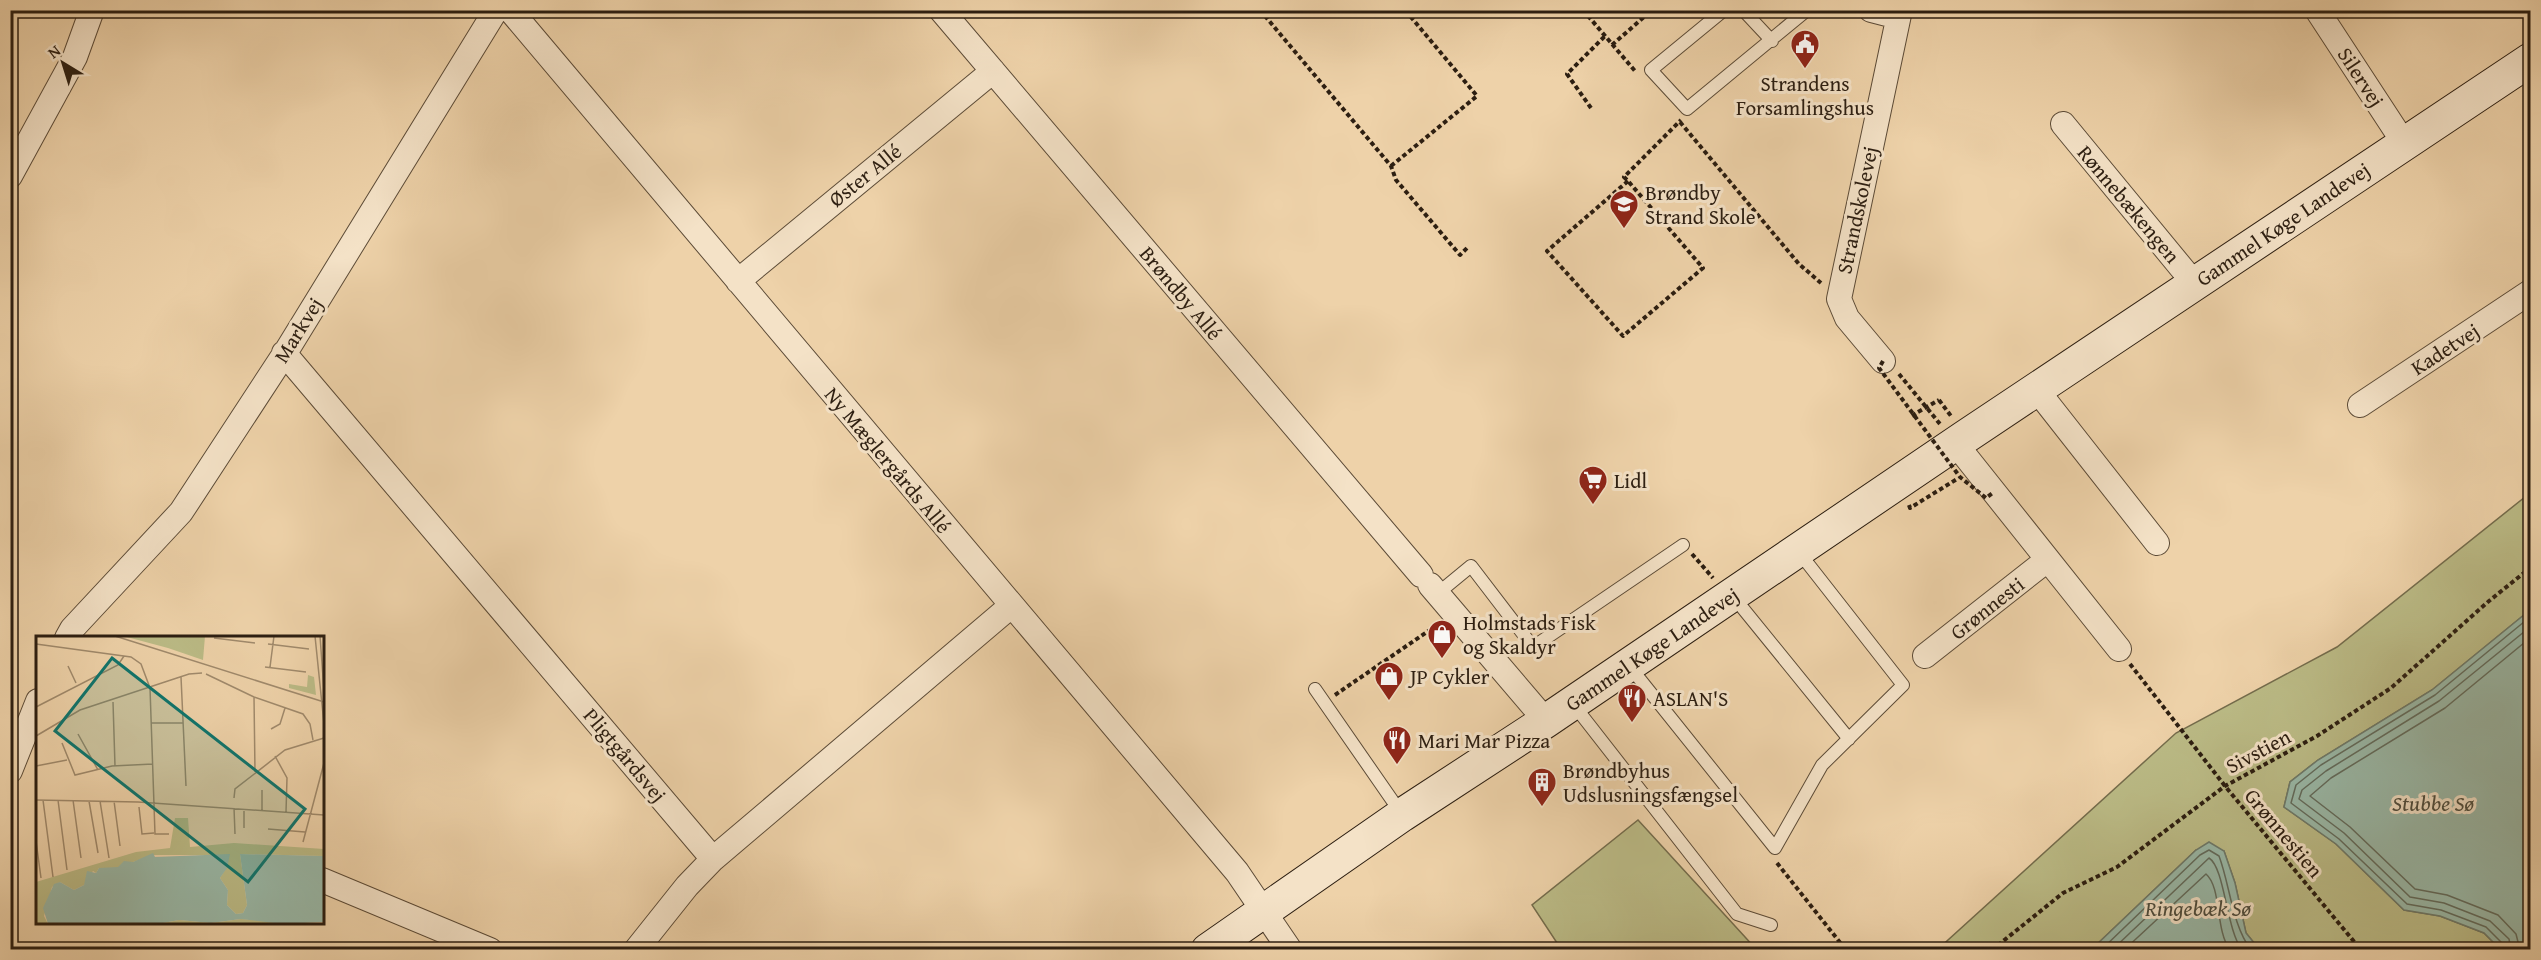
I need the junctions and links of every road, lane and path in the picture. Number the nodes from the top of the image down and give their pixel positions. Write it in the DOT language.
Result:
graph roads {
  1 [pos="92,10"];
  2 [pos="496,10"];
  3 [pos="510,10"];
  4 [pos="941,10"];
  5 [pos="1260,10"];
  6 [pos="1405,10"];
  7 [pos="1583,10"];
  8 [pos="1652,10"];
  9 [pos="1724,10"];
  10 [pos="1743,10"];
  11 [pos="1807,10"];
  12 [pos="1871,10"];
  13 [pos="2317,10"];
  14 [pos="1899,14"];
  15 [pos="1605,36"];
  16 [pos="1772,40"];
  17 [pos="1612,45"];
  18 [pos="2530,60"];
  19 [pos="993,71"];
  20 [pos="1642,79"];
  21 [pos="1591,108"];
  22 [pos="1687,109"];
  23 [pos="1672,114"];
  24 [pos="1680,123"];
  25 [pos="2063,124"];
  26 [pos="2404,143"];
  27 [pos="1391,166"];
  28 [pos="10,176"];
  29 [pos="1628,181"];
  30 [pos="1469,246"];
  31 [pos="738,281"];
  32 [pos="2194,283"];
  33 [pos="2530,292"];
  34 [pos="1839,299"];
  35 [pos="284,353"];
  36 [pos="1890,366"];
  37 [pos="2036,389"];
  38 [pos="1939,400"];
  39 [pos="2360,405"];
  40 [pos="1912,416"];
  41 [pos="1955,443"];
  42 [pos="1960,477"];
  43 [pos="1994,492"];
  44 [pos="1910,508"];
  45 [pos="2157,543"];
  46 [pos="1683,545"];
  47 [pos="1797,550"];
  48 [pos="2048,560"];
  49 [pos="2530,568"];
  50 [pos="1429,585"];
  51 [pos="1730,595"];
  52 [pos="1011,606"];
  53 [pos="1454,613"];
  54 [pos="69,633"];
  55 [pos="2119,649"];
  56 [pos="1925,656"];
  57 [pos="1628,665"];
  58 [pos="1315,688"];
  59 [pos="1324,702"];
  60 [pos="1572,703"];
  61 [pos="36,706"];
  62 [pos="1546,721"];
  63 [pos="1849,739"];
  64 [pos="10,771"];
  65 [pos="2225,786"];
  66 [pos="1402,815"];
  67 [pos="713,859"];
  68 [pos="324,881"];
  69 [pos="1264,911"];
  70 [pos="1771,925"];
  71 [pos="489,950"];
  72 [pos="636,950"];
  73 [pos="1208,950"];
  74 [pos="1290,950"];
  75 [pos="1992,950"];
  76 [pos="2361,950"];
  1 -- 28 [label="street"];
  2 -- 35 [label="street, Markvej"];
  3 -- 31 [label="street, Ny Mæglergårds Allé"];
  4 -- 19 [label="street, Brøndby Allé"];
  5 -- 27 [label="path"];
  6 -- 27 [label="path"];
  7 -- 15 [label="path"];
  8 -- 17 [label="path"];
  9 -- 22 [label="lane"];
  10 -- 16 [label="lane"];
  11 -- 16 [label="lane"];
  12 -- 14 [label="street"];
  13 -- 26 [label="street, Silervej"];
  14 -- 34 [label="street, Strandskolevej"];
  15 -- 17 [label="path"];
  15 -- 21 [label="path"];
  16 -- 22 [label="lane"];
  17 -- 20 [label="path"];
  18 -- 26 [label="main road, Gammel Køge Landevej"];
  19 -- 31 [label="street, Øster Allé"];
  19 -- 50 [label="street, Brøndby Allé"];
  22 -- 24 [label="path"];
  23 -- 24 [label="path"];
  24 -- 29 [label="path"];
  24 -- 34 [label="path"];
  25 -- 32 [label="street, Rønnebækengen"];
  26 -- 32 [label="main road, Gammel Køge Landevej"];
  27 -- 30 [label="path"];
  29 -- 29 [label="path"];
  31 -- 52 [label="street, Ny Mæglergårds Allé"];
  32 -- 37 [label="main road, Gammel Køge Landevej"];
  33 -- 39 [label="street, Kadetvej"];
  34 -- 36 [label="street, Strandskolevej"];
  35 -- 54 [label="street, Markvej"];
  35 -- 67 [label="street, Pligtgårdsvej"];
  36 -- 40 [label="path, bridge"];
  36 -- 41 [label="path"];
  37 -- 41 [label="main road, Gammel Køge Landevej"];
  37 -- 45 [label="street"];
  38 -- 40 [label="path, bridge"];
  40 -- 42 [label="path, bridge"];
  41 -- 43 [label="street"];
  41 -- 47 [label="main road, Gammel Køge Landevej"];
  42 -- 43 [label="path, bridge"];
  42 -- 44 [label="path"];
  43 -- 48 [label="street"];
  46 -- 50 [label="lane"];
  46 -- 51 [label="path"];
  47 -- 51 [label="main road, Gammel Køge Landevej"];
  47 -- 63 [label="lane"];
  48 -- 55 [label="street"];
  48 -- 56 [label="street, Grønnesti"];
  49 -- 65 [label="path, Sivstien"];
  50 -- 53 [label="street, Brøndby Allé"];
  51 -- 57 [label="main road, Gammel Køge Landevej"];
  51 -- 63 [label="lane"];
  52 -- 67 [label="street"];
  52 -- 69 [label="street, Ny Mæglergårds Allé"];
  53 -- 59 [label="path"];
  53 -- 62 [label="street, Brøndby Allé"];
  55 -- 65 [label="path, Grønnestien"];
  57 -- 60 [label="main road, Gammel Køge Landevej"];
  57 -- 63 [label="lane"];
  58 -- 59 [label="lane"];
  59 -- 66 [label="lane"];
  60 -- 62 [label="main road, Gammel Køge Landevej"];
  60 -- 70 [label="lane"];
  61 -- 64 [label="street"];
  62 -- 66 [label="main road, Gammel Køge Landevej"];
  65 -- 75 [label="path, Sivstien"];
  65 -- 76 [label="path, Grønnestien"];
  66 -- 69 [label="main road, Gammel Køge Landevej"];
  67 -- 72 [label="street"];
  68 -- 71 [label="street"];
  69 -- 73 [label="main road, Gammel Køge Landevej"];
  69 -- 74 [label="street, Ny Mæglergårds Allé"];
}
